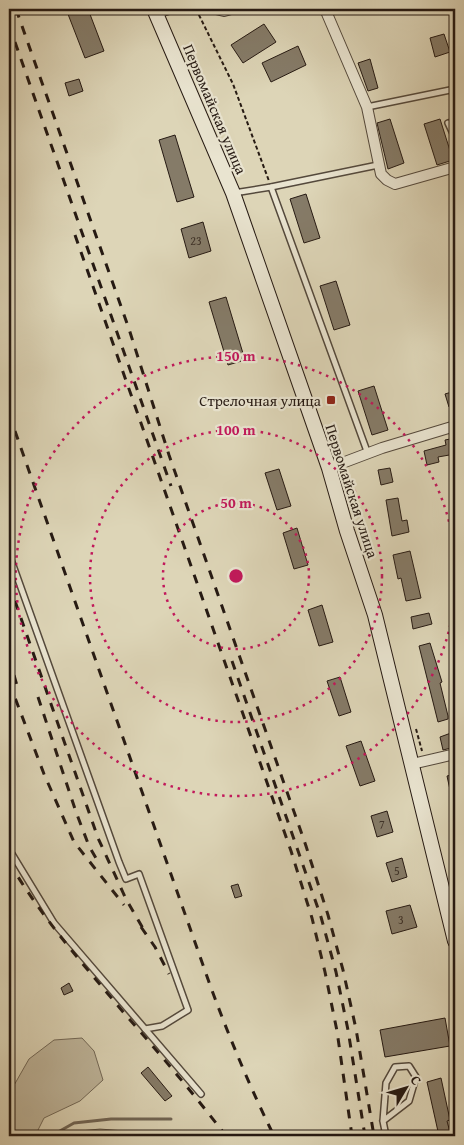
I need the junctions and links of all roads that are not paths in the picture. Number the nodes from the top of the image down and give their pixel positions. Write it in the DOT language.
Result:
graph roads {
  1 [pos="216,9"];
  2 [pos="231,9"];
  3 [pos="325,9"];
  4 [pos="159,10"];
  5 [pos="455,89"];
  6 [pos="367,107"];
  7 [pos="448,123"];
  8 [pos="455,138"];
  9 [pos="378,165"];
  10 [pos="455,167"];
  11 [pos="271,187"];
  12 [pos="233,193"];
  13 [pos="455,426"];
  14 [pos="368,454"];
  15 [pos="329,468"];
  16 [pos="9,554"];
  17 [pos="455,754"];
  18 [pos="412,764"];
  19 [pos="9,849"];
  20 [pos="455,941"];
  21 [pos="145,1029"];
  22 [pos="201,1094"];
  23 [pos="383,1121"];
  24 [pos="386,1136"];
  1 -- 2 [label="street"];
  3 -- 6 [label="street"];
  4 -- 12 [label="main road, Первомайская улица"];
  5 -- 6 [label="lane"];
  6 -- 9 [label="street"];
  7 -- 8 [label="lane"];
  9 -- 10 [label="street"];
  9 -- 11 [label="lane"];
  11 -- 12 [label="lane"];
  11 -- 14 [label="lane"];
  12 -- 15 [label="main road, Первомайская улица"];
  13 -- 14 [label="street"];
  14 -- 15 [label="street"];
  15 -- 18 [label="main road, Первомайская улица"];
  16 -- 21 [label="lane"];
  17 -- 18 [label="street"];
  18 -- 20 [label="main road, Первомайская улица"];
  19 -- 21 [label="lane"];
  21 -- 22 [label="lane"];
  23 -- 23 [label="lane"];
  23 -- 24 [label="lane"];
}
